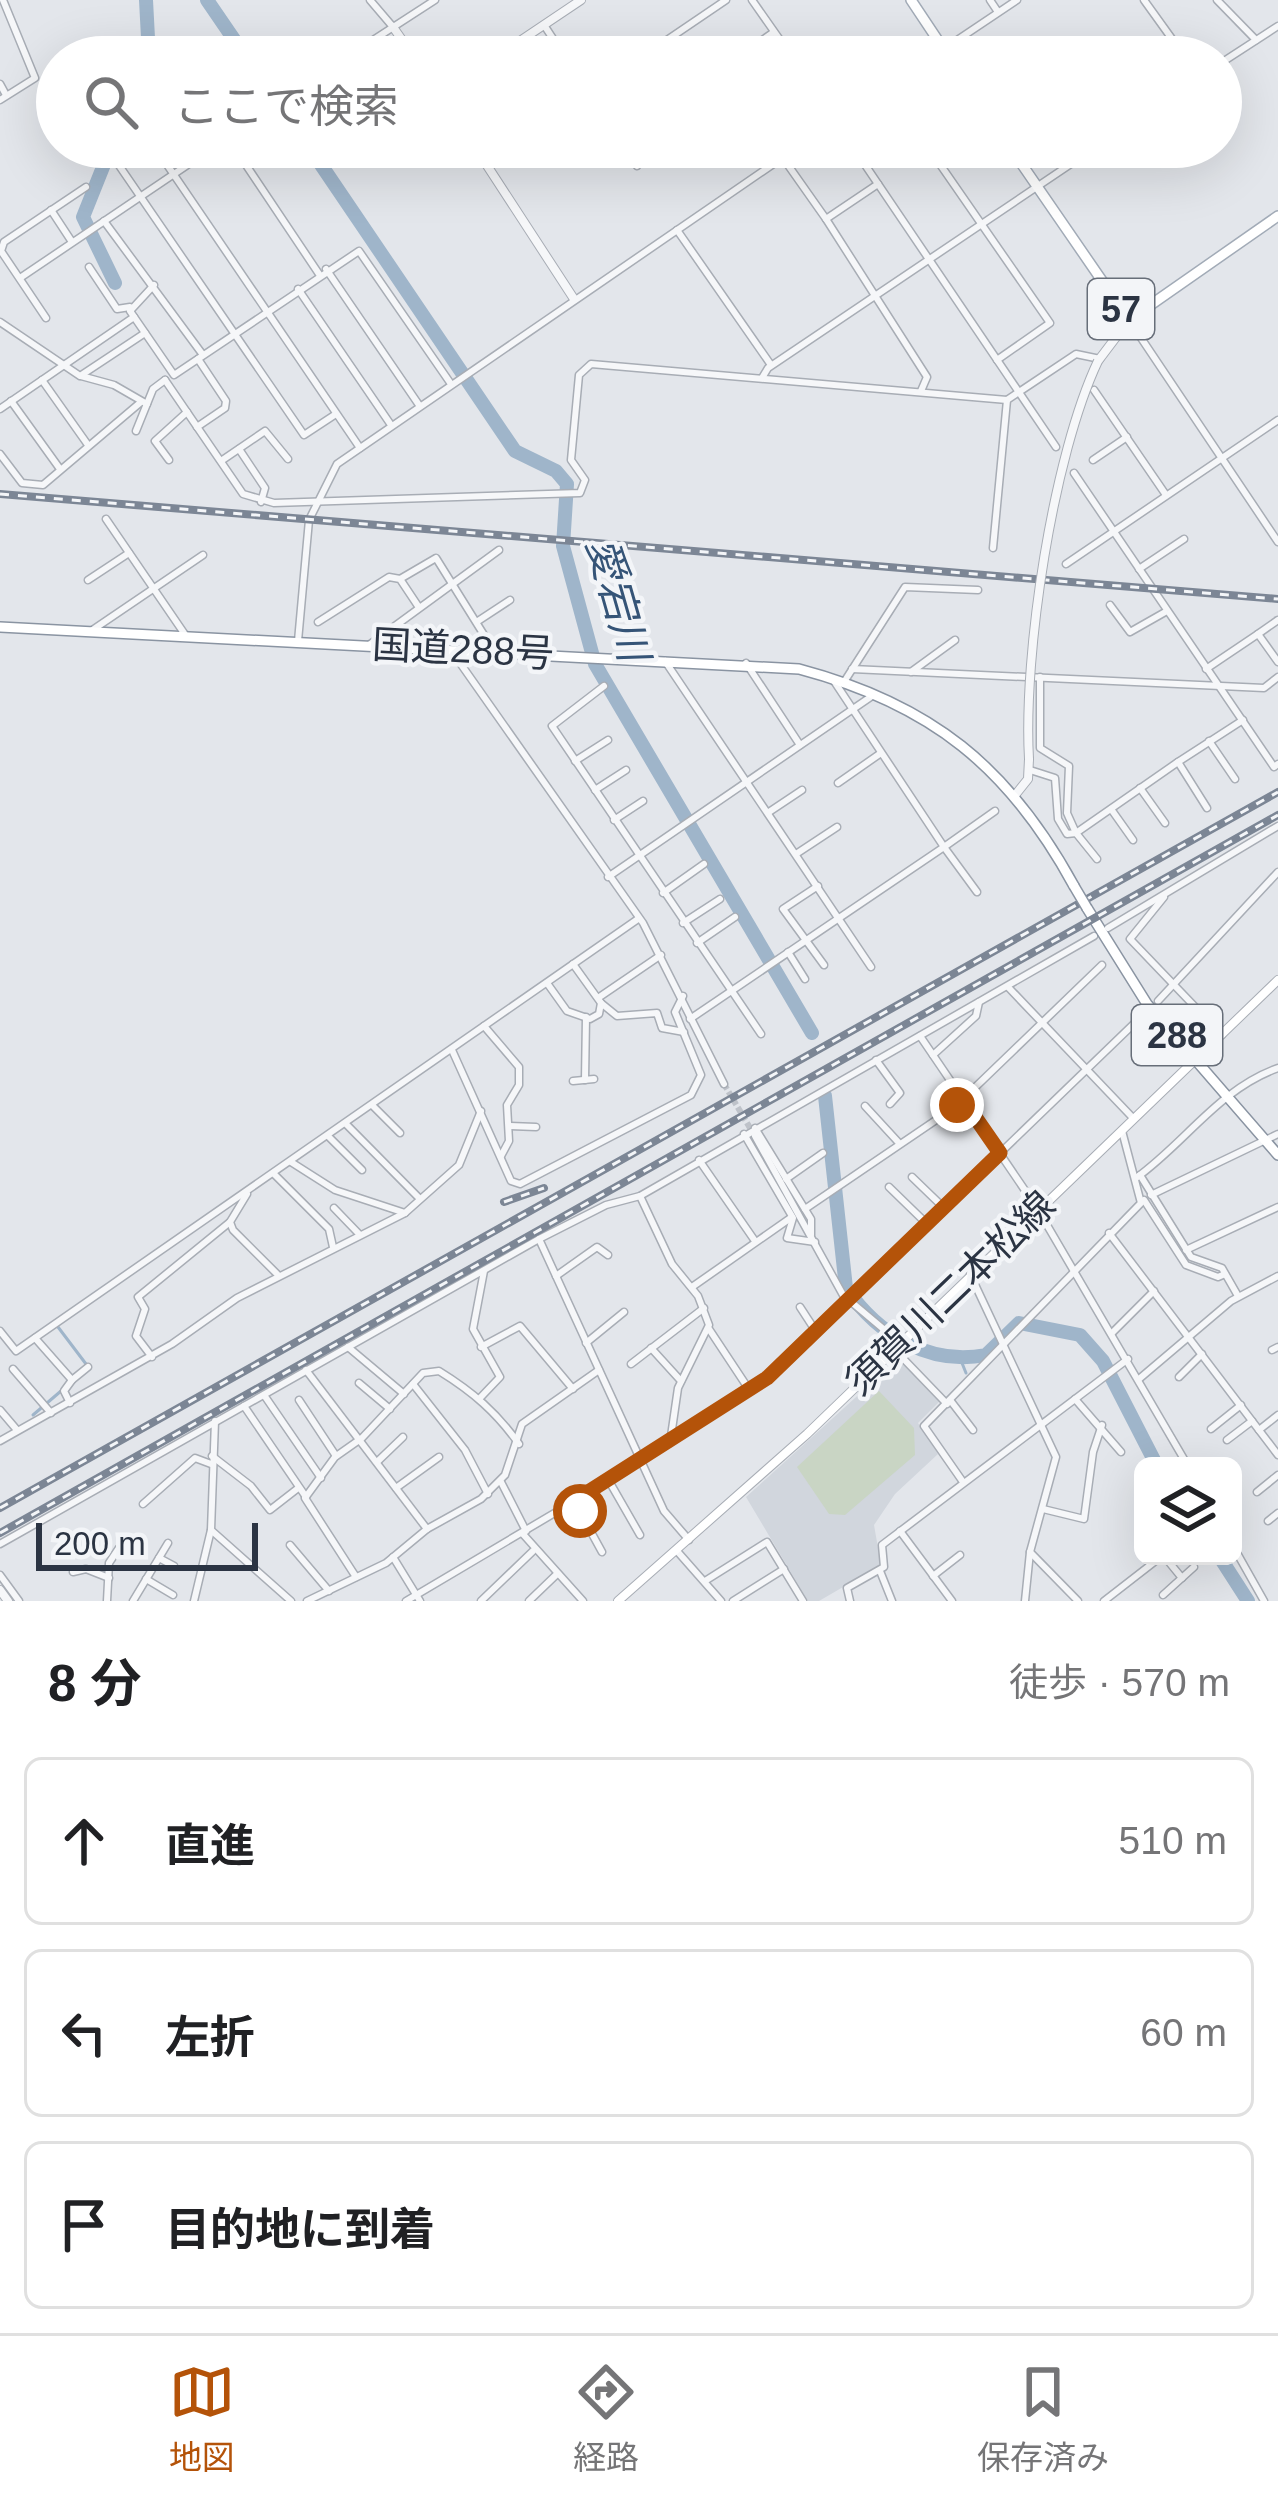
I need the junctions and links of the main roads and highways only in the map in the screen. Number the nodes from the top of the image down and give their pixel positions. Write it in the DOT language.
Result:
graph roads {
  1 [pos="911,0"];
  2 [pos="935,36"];
  3 [pos="1024,168"];
  4 [pos="1278,216"];
  5 [pos="0,627"];
  6 [pos="1278,980"];
  7 [pos="1197,1058"];
  8 [pos="1272,1137"];
  9 [pos="1278,1155"];
  10 [pos="618,1601"];
  1 -- 2 [label="main road"];
  3 -- 4 [label="main road, 57"];
  5 -- 7 [label="main road, 国道288号 / 288, bridge"];
  6 -- 7 [label="main road, 須賀川二本松線"];
  7 -- 8 [label="main road, 国道288号 / 288"];
  7 -- 10 [label="main road, 須賀川二本松線"];
  8 -- 9 [label="main road, 国道288号 / 288"];
}
